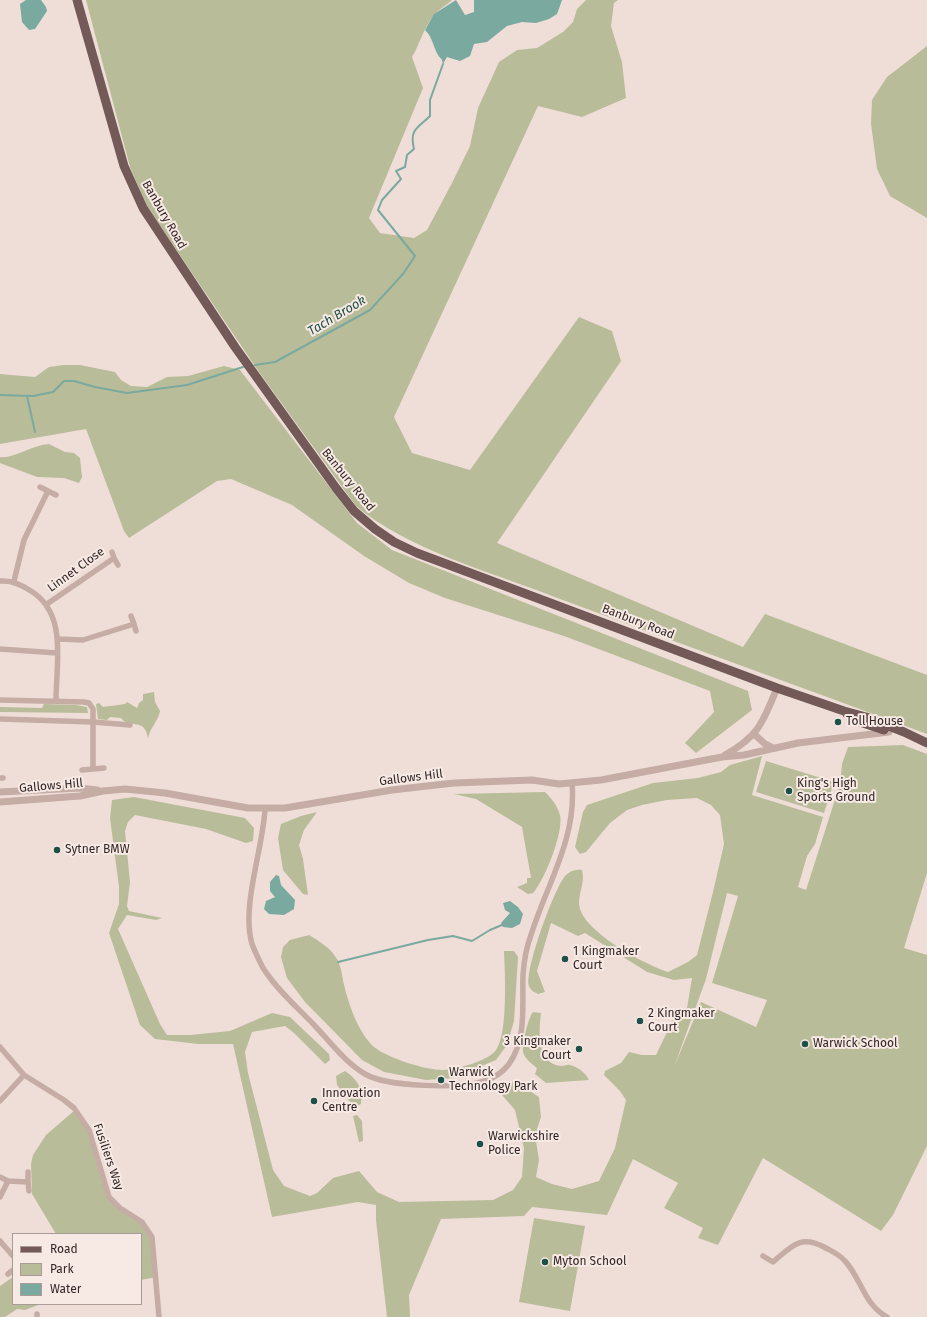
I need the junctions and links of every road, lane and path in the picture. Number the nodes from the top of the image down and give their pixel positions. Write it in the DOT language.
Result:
graph roads {
  1 [pos="77,0"];
  2 [pos="40,487"];
  3 [pos="48,491"];
  4 [pos="56,495"];
  5 [pos="112,552"];
  6 [pos="114,558"];
  7 [pos="118,565"];
  8 [pos="0,581"];
  9 [pos="14,581"];
  10 [pos="47,604"];
  11 [pos="131,616"];
  12 [pos="134,624"];
  13 [pos="136,631"];
  14 [pos="58,639"];
  15 [pos="0,649"];
  16 [pos="57,653"];
  17 [pos="776,688"];
  18 [pos="0,700"];
  19 [pos="56,701"];
  20 [pos="844,712"];
  21 [pos="0,720"];
  22 [pos="93,722"];
  23 [pos="130,725"];
  24 [pos="889,732"];
  25 [pos="754,734"];
  26 [pos="916,739"];
  27 [pos="927,743"];
  28 [pos="773,748"];
  29 [pos="722,757"];
  30 [pos="104,768"];
  31 [pos="93,769"];
  32 [pos="82,770"];
  33 [pos="572,783"];
  34 [pos="103,791"];
  35 [pos="0,792"];
  36 [pos="0,802"];
  37 [pos="265,809"];
  38 [pos="0,1047"];
  39 [pos="24,1075"];
  40 [pos="0,1101"];
  41 [pos="28,1172"];
  42 [pos="0,1177"];
  43 [pos="8,1181"];
  44 [pos="28,1182"];
  45 [pos="29,1191"];
  46 [pos="0,1197"];
  47 [pos="0,1242"];
  48 [pos="12,1255"];
  49 [pos="764,1256"];
  50 [pos="160,1317"];
  51 [pos="887,1317"];
  1 -- 17 [label="main road, Banbury Road"];
  2 -- 3 [label="street"];
  3 -- 4 [label="street"];
  3 -- 9 [label="street"];
  5 -- 6 [label="street, Linnet Close"];
  6 -- 7 [label="street"];
  6 -- 10 [label="street, Linnet Close"];
  8 -- 9 [label="street"];
  9 -- 10 [label="street"];
  10 -- 14 [label="street"];
  11 -- 12 [label="street"];
  12 -- 13 [label="street"];
  12 -- 14 [label="street"];
  14 -- 16 [label="street"];
  15 -- 16 [label="street"];
  16 -- 19 [label="street"];
  17 -- 20 [label="main road, Banbury Road"];
  17 -- 25 [label="street, Gallows Hill"];
  18 -- 19 [label="street"];
  19 -- 22 [label="street"];
  20 -- 24 [label="main road, Banbury Road"];
  20 -- 26 [label="main road, Banbury Road"];
  21 -- 22 [label="street"];
  22 -- 23 [label="street"];
  22 -- 31 [label="street"];
  24 -- 26 [label="main road, Banbury Road"];
  24 -- 28 [label="street, Gallows Hill"];
  25 -- 28 [label="street"];
  25 -- 29 [label="street, Gallows Hill"];
  26 -- 27 [label="main road, Banbury Road"];
  28 -- 29 [label="street, Gallows Hill"];
  29 -- 33 [label="street, Gallows Hill"];
  30 -- 31 [label="street"];
  31 -- 32 [label="street"];
  33 -- 37 [label="street, Gallows Hill"];
  33 -- 37 [label="street"];
  34 -- 35 [label="street, Gallows Hill"];
  34 -- 36 [label="street, Gallows Hill"];
  34 -- 37 [label="street, Gallows Hill"];
  38 -- 39 [label="street, Fusiliers Way"];
  39 -- 40 [label="street"];
  39 -- 50 [label="street, Fusiliers Way"];
  41 -- 44 [label="street"];
  42 -- 43 [label="street"];
  43 -- 44 [label="street"];
  43 -- 46 [label="street"];
  44 -- 45 [label="street"];
  47 -- 48 [label="street"];
  49 -- 51 [label="street"];
}
